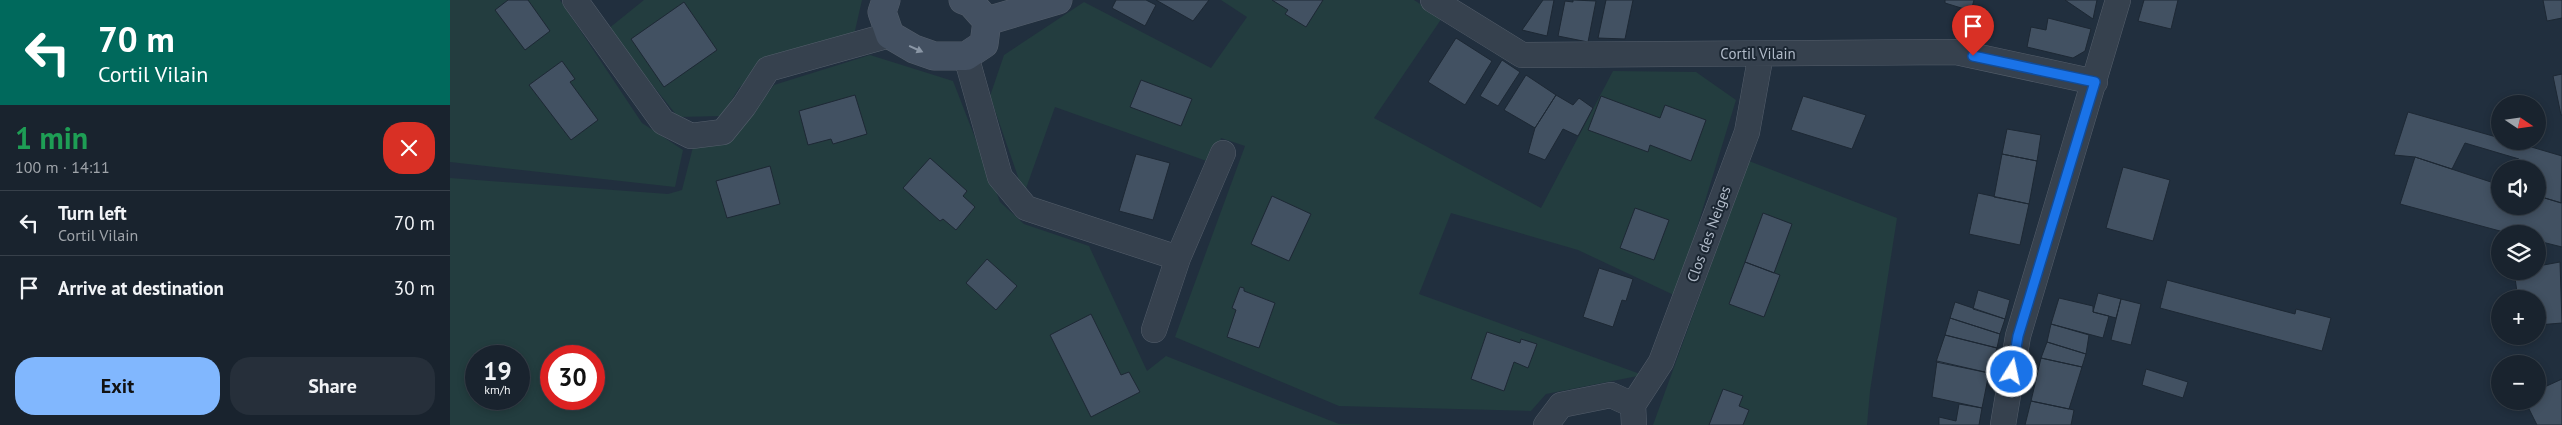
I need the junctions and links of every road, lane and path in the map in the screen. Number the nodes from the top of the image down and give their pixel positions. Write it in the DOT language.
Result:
graph roads {
  1 [pos="575,0"];
  2 [pos="886,0"];
  3 [pos="963,0"];
  4 [pos="1058,0"];
  5 [pos="1433,0"];
  6 [pos="2118,0"];
  7 [pos="987,21"];
  8 [pos="890,35"];
  9 [pos="1761,54"];
  10 [pos="966,56"];
  11 [pos="2095,82"];
  12 [pos="1223,152"];
  13 [pos="1178,258"];
  14 [pos="1154,330"];
  15 [pos="1634,415"];
  16 [pos="1546,425"];
  17 [pos="2003,425"];
  1 -- 8 [label="street"];
  2 -- 8 [label="street"];
  3 -- 7 [label="street"];
  4 -- 7 [label="street"];
  5 -- 9 [label="street, Cortil Vilain"];
  6 -- 11 [label="street"];
  7 -- 10 [label="street"];
  8 -- 10 [label="street, one-way"];
  9 -- 11 [label="street, Cortil Vilain"];
  9 -- 15 [label="street, Clos des Neiges"];
  10 -- 13 [label="street"];
  11 -- 17 [label="street"];
  12 -- 13 [label="street"];
  13 -- 14 [label="street"];
  15 -- 16 [label="street, Clos des Neiges"];
}
